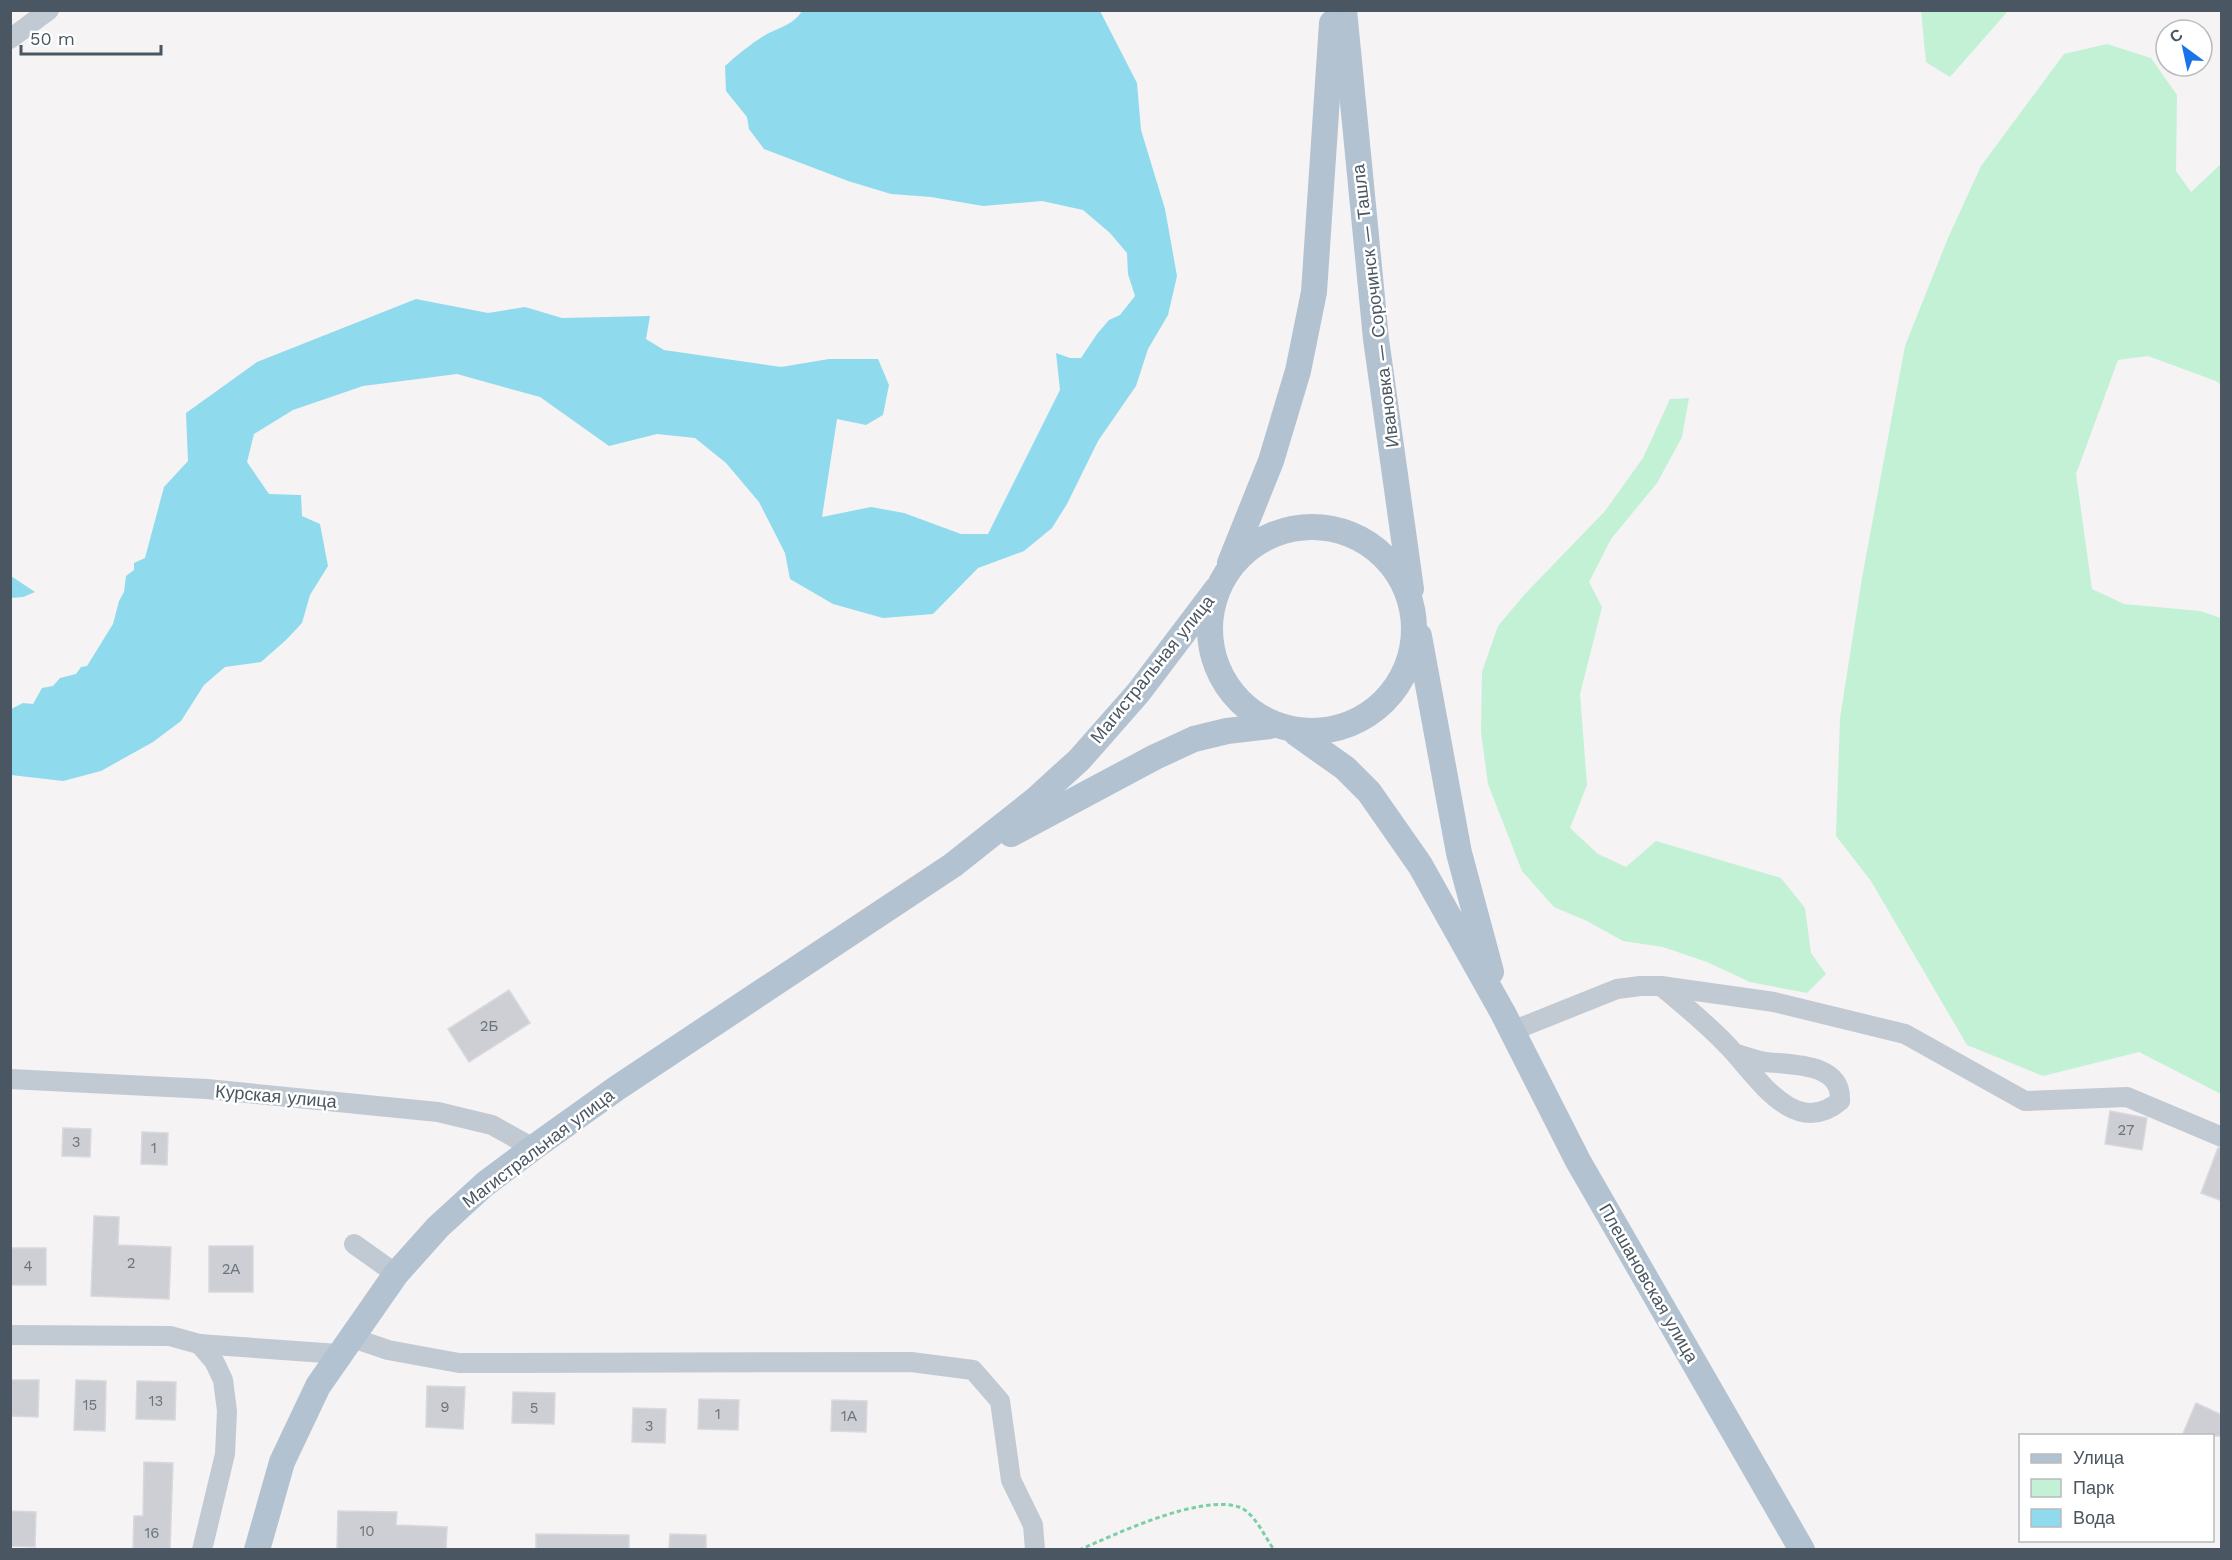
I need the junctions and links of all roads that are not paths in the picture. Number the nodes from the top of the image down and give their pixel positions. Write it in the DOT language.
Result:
graph roads {
  1 [pos="49,10"];
  2 [pos="1333,10"];
  3 [pos="1344,10"];
  4 [pos="10,39"];
  5 [pos="1228,566"];
  6 [pos="1216,590"];
  7 [pos="1415,613"];
  8 [pos="1270,726"];
  9 [pos="1297,734"];
  10 [pos="953,865"];
  11 [pos="1661,986"];
  12 [pos="1507,1022"];
  13 [pos="1737,1054"];
  14 [pos="10,1079"];
  15 [pos="2222,1137"];
  16 [pos="533,1148"];
  17 [pos="354,1244"];
  18 [pos="396,1274"];
  19 [pos="10,1335"];
  20 [pos="199,1344"];
  21 [pos="345,1346"];
  22 [pos="202,1550"];
  23 [pos="257,1550"];
  24 [pos="1035,1550"];
  25 [pos="1802,1550"];
  1 -- 4 [label="street"];
  2 -- 5 [label="main road, Ивановка — Сорочинск — Ташла"];
  3 -- 7 [label="main road, Ивановка — Сорочинск — Ташла"];
  5 -- 6 [label="main road, Ивановка — Сорочинск — Ташла"];
  5 -- 7 [label="main road, Ивановка — Сорочинск — Ташла"];
  6 -- 8 [label="main road, Ивановка — Сорочинск — Ташла"];
  6 -- 10 [label="main road, Магистральная улица"];
  7 -- 9 [label="main road, Ивановка — Сорочинск — Ташла"];
  7 -- 12 [label="main road"];
  8 -- 9 [label="main road, Ивановка — Сорочинск — Ташла"];
  8 -- 10 [label="main road, Магистральная улица"];
  9 -- 12 [label="main road"];
  10 -- 16 [label="main road, Магистральная улица"];
  11 -- 12 [label="street"];
  11 -- 13 [label="street"];
  11 -- 15 [label="street"];
  12 -- 25 [label="main road, Плешановская улица"];
  13 -- 13 [label="street"];
  14 -- 16 [label="street, Курская улица"];
  16 -- 18 [label="main road, Магистральная улица"];
  17 -- 18 [label="street"];
  18 -- 21 [label="main road, Магистральная улица"];
  19 -- 20 [label="street"];
  20 -- 21 [label="street"];
  20 -- 22 [label="street"];
  21 -- 23 [label="main road, Магистральная улица"];
  21 -- 24 [label="street"];
}
